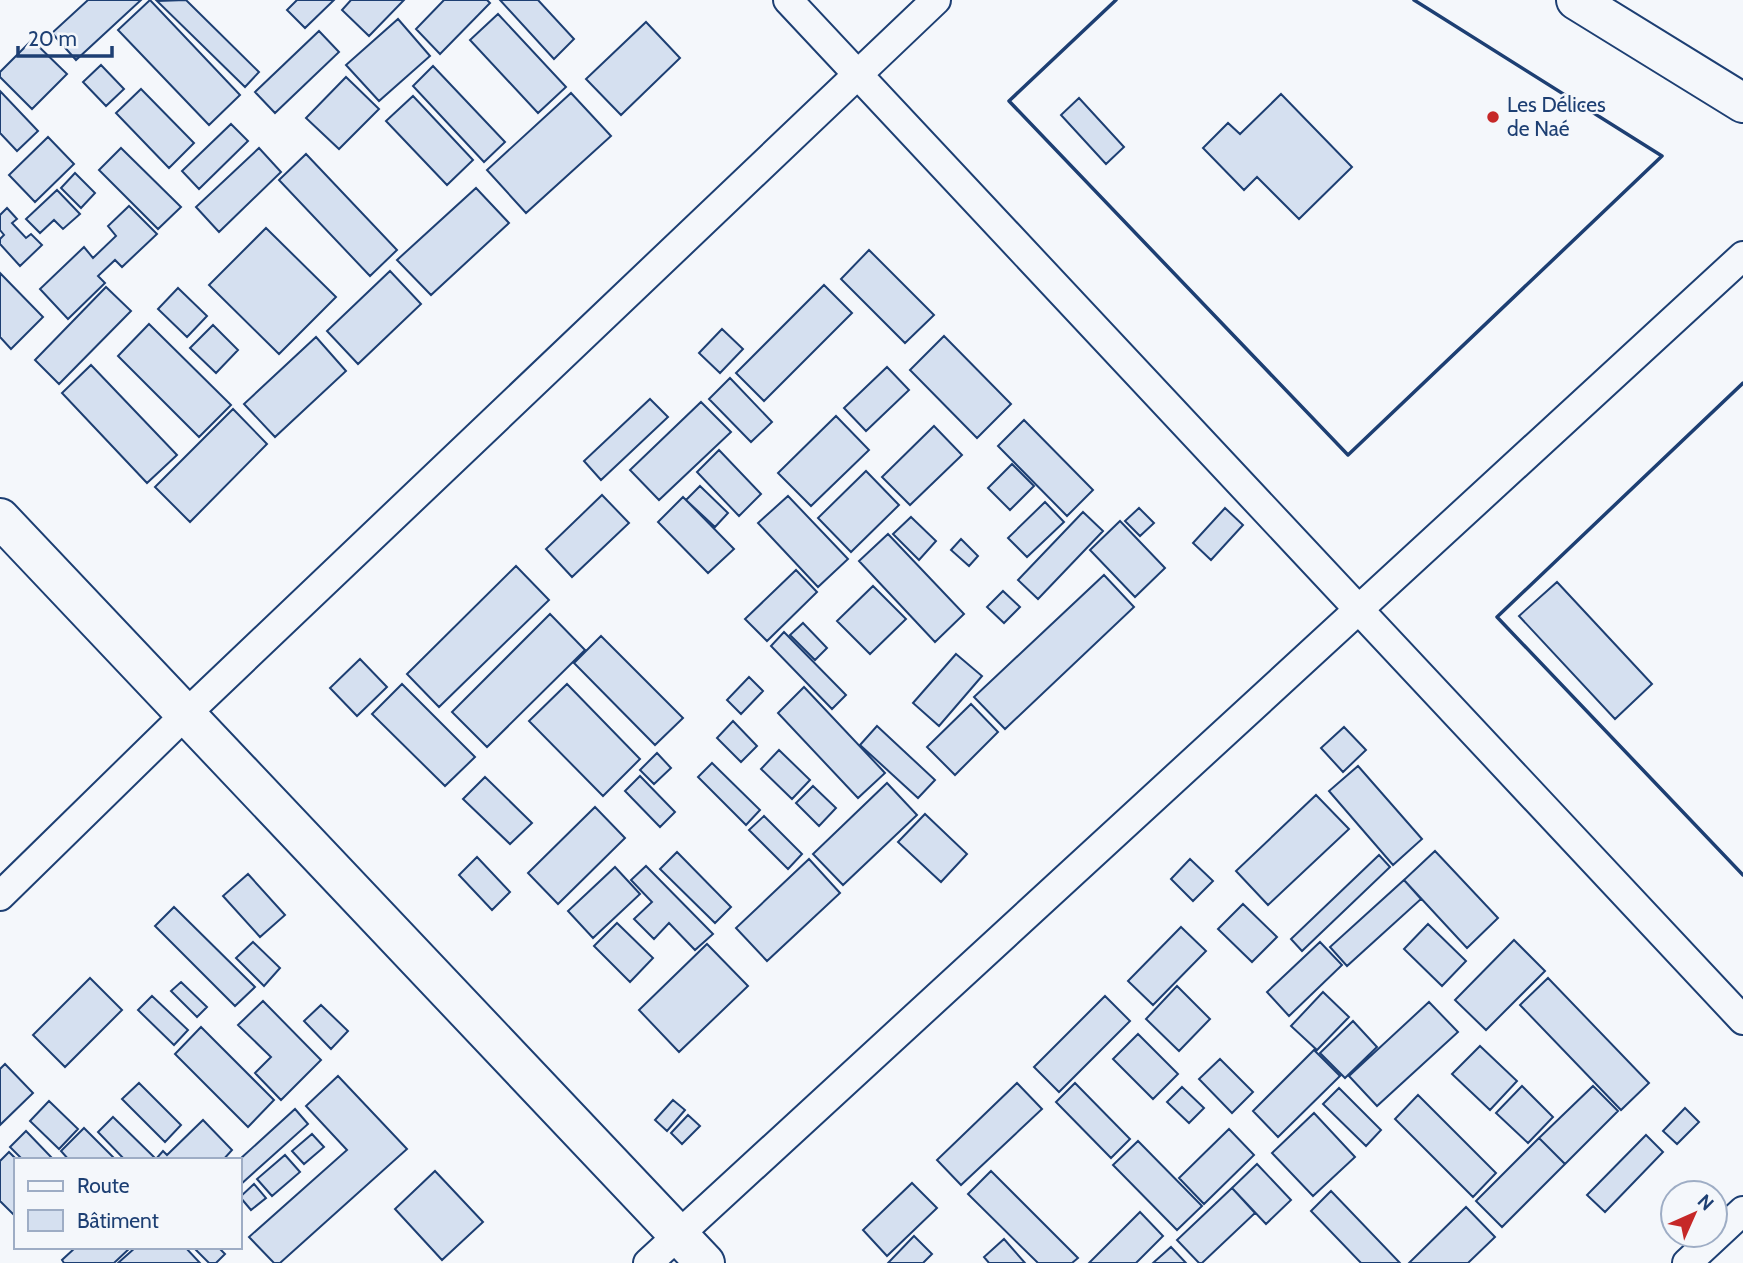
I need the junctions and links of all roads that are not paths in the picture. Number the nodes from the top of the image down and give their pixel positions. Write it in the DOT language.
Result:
graph roads {
  1 [pos="788,0"];
  2 [pos="936,0"];
  3 [pos="1576,0"];
  4 [pos="858,74"];
  5 [pos="1743,103"];
  6 [pos="1743,256"];
  7 [pos="0,517"];
  8 [pos="1359,609"];
  9 [pos="186,714"];
  10 [pos="0,896"];
  11 [pos="1743,1020"];
  12 [pos="1743,1211"];
  13 [pos="678,1235"];
  14 [pos="649,1263"];
  15 [pos="705,1263"];
  16 [pos="1687,1263"];
  1 -- 4 [label="street"];
  2 -- 4 [label="street"];
  3 -- 5 [label="street"];
  4 -- 8 [label="street"];
  4 -- 9 [label="street"];
  6 -- 8 [label="street"];
  7 -- 9 [label="street"];
  8 -- 11 [label="street"];
  8 -- 13 [label="street"];
  9 -- 10 [label="street"];
  9 -- 13 [label="street"];
  12 -- 16 [label="street"];
  13 -- 14 [label="street"];
  13 -- 15 [label="street"];
}
